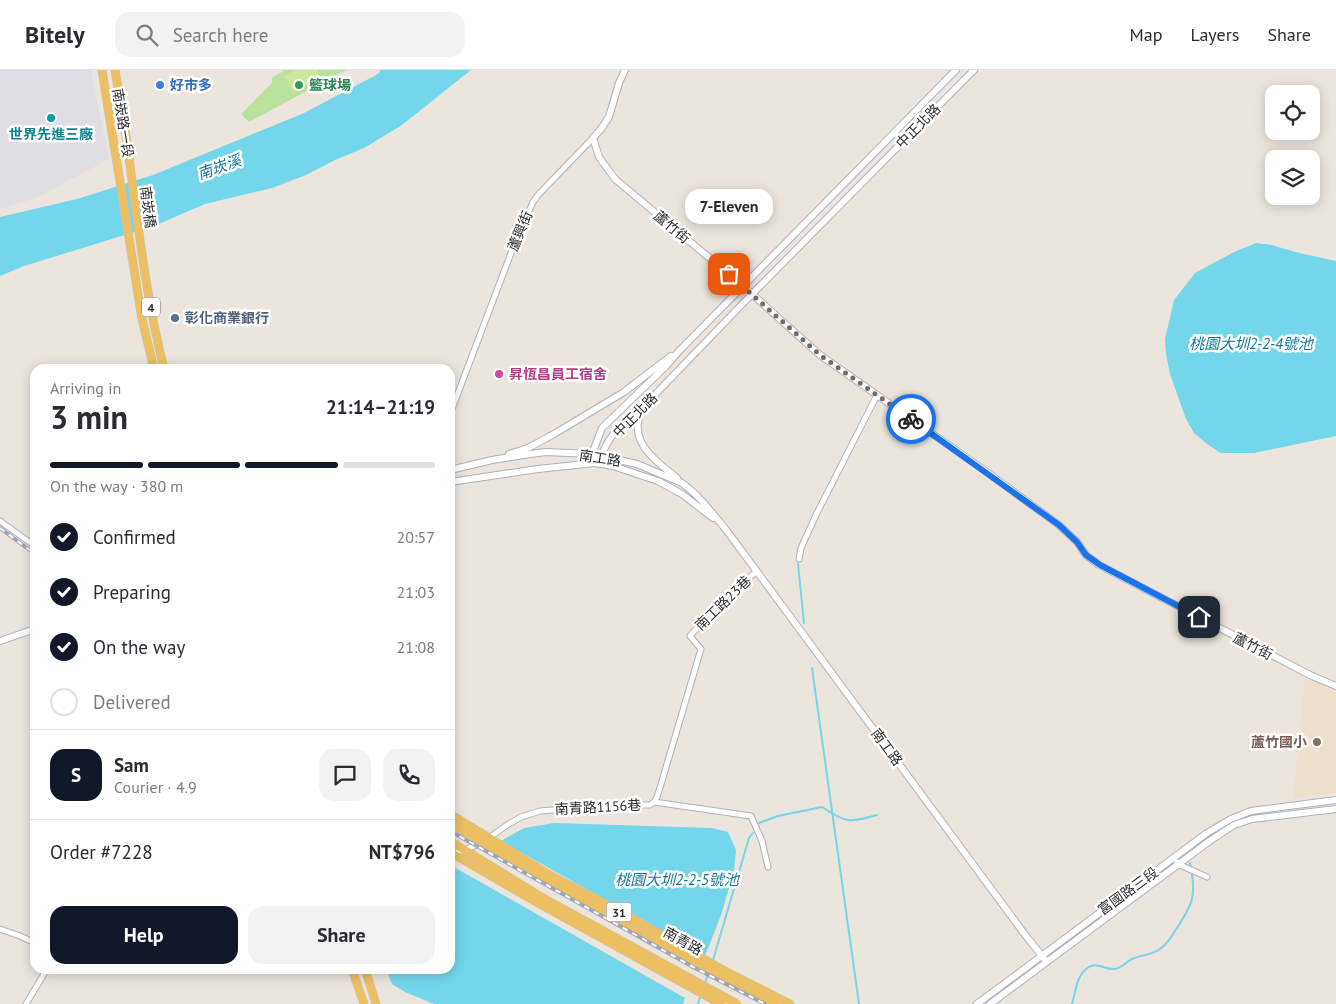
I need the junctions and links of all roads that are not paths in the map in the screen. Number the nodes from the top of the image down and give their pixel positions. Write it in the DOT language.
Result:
graph roads {
  1 [pos="102,70"];
  2 [pos="115,70"];
  3 [pos="624,70"];
  4 [pos="956,70"];
  5 [pos="974,70"];
  6 [pos="593,138"];
  7 [pos="131,173"];
  8 [pos="120,180"];
  9 [pos="743,286"];
  10 [pos="752,294"];
  11 [pos="680,350"];
  12 [pos="153,364"];
  13 [pos="163,364"];
  14 [pos="877,395"];
  15 [pos="455,401"];
  16 [pos="641,409"];
  17 [pos="592,454"];
  18 [pos="602,457"];
  19 [pos="492,460"];
  20 [pos="595,463"];
  21 [pos="455,469"];
  22 [pos="455,481"];
  23 [pos="682,483"];
  24 [pos="0,521"];
  25 [pos="727,531"];
  26 [pos="30,542"];
  27 [pos="800,559"];
  28 [pos="757,571"];
  29 [pos="30,631"];
  30 [pos="690,636"];
  31 [pos="0,641"];
  32 [pos="1336,686"];
  33 [pos="1336,800"];
  34 [pos="654,802"];
  35 [pos="1336,808"];
  36 [pos="455,818"];
  37 [pos="455,826"];
  38 [pos="486,841"];
  39 [pos="455,844"];
  40 [pos="465,850"];
  41 [pos="455,852"];
  42 [pos="455,855"];
  43 [pos="1174,858"];
  44 [pos="1178,864"];
  45 [pos="768,867"];
  46 [pos="1207,877"];
  47 [pos="586,902"];
  48 [pos="609,906"];
  49 [pos="562,908"];
  50 [pos="0,929"];
  51 [pos="587,930"];
  52 [pos="30,941"];
  53 [pos="1041,955"];
  54 [pos="1047,962"];
  55 [pos="44,974"];
  56 [pos="354,974"];
  57 [pos="366,974"];
  58 [pos="743,980"];
  59 [pos="771,1003"];
  60 [pos="26,1004"];
  61 [pos="364,1004"];
  62 [pos="376,1004"];
  63 [pos="721,1004"];
  64 [pos="737,1004"];
  65 [pos="790,1004"];
  66 [pos="977,1004"];
  67 [pos="990,1004"];
  1 -- 8 [label="main road, 南崁路一段 / 4"];
  2 -- 7 [label="main road, 南崁路一段 / 4"];
  3 -- 6 [label="street, 蘆興街"];
  4 -- 9 [label="street, 中正北路"];
  5 -- 10 [label="street, 中正北路"];
  6 -- 9 [label="street, 蘆竹街"];
  6 -- 15 [label="street, 蘆興街"];
  7 -- 13 [label="main road, 南崁橋 / 4"];
  8 -- 12 [label="main road, 南崁橋 / 4"];
  9 -- 10 [label="street, 蘆竹街"];
  9 -- 11 [label="street, 中正北路"];
  10 -- 14 [label="street, 蘆竹街"];
  10 -- 16 [label="street, 中正北路"];
  11 -- 17 [label="street, 中正北路"];
  11 -- 19 [label="street"];
  14 -- 27 [label="street"];
  14 -- 32 [label="street, 蘆竹街"];
  16 -- 18 [label="street, 中正北路"];
  16 -- 23 [label="street"];
  17 -- 18 [label="street, 南工路"];
  17 -- 19 [label="street, 南工路"];
  17 -- 20 [label="street"];
  18 -- 20 [label="street, 中正北路"];
  18 -- 23 [label="street, 南工路"];
  19 -- 21 [label="street, 南工路"];
  20 -- 22 [label="street, 南工路"];
  20 -- 25 [label="street, 南工路"];
  23 -- 25 [label="street, 南工路"];
  24 -- 26 [label="street"];
  25 -- 28 [label="street, 南工路"];
  28 -- 30 [label="street, 南工路23巷"];
  28 -- 53 [label="street, 南工路"];
  29 -- 31 [label="street"];
  30 -- 34 [label="street, 南青路1156巷"];
  33 -- 43 [label="street, 富國路三段"];
  34 -- 38 [label="street, 南青路1156巷"];
  34 -- 45 [label="street"];
  35 -- 44 [label="street, 富國路三段"];
  36 -- 38 [label="main road, 31"];
  37 -- 38 [label="main road, 南青路 / 31"];
  38 -- 40 [label="street, 南青路1156巷"];
  38 -- 47 [label="main road, 南青路 / 31"];
  38 -- 48 [label="main road, 31"];
  39 -- 40 [label="main road, 31"];
  40 -- 41 [label="street, 南青路1156巷"];
  40 -- 49 [label="main road, 31"];
  42 -- 51 [label="main road, 31"];
  43 -- 44 [label="street"];
  43 -- 53 [label="street, 富國路三段"];
  44 -- 46 [label="street"];
  44 -- 54 [label="street, 富國路三段"];
  47 -- 48 [label="main road, 南青路"];
  47 -- 59 [label="main road, 南青路 / 31"];
  48 -- 58 [label="main road, 31"];
  49 -- 51 [label="main road"];
  49 -- 64 [label="main road, 31"];
  50 -- 52 [label="street"];
  51 -- 63 [label="main road, 31"];
  53 -- 54 [label="street, 南工路"];
  53 -- 66 [label="street, 富國路三段"];
  54 -- 67 [label="street, 富國路三段"];
  55 -- 60 [label="street"];
  56 -- 61 [label="main road"];
  57 -- 62 [label="main road"];
  58 -- 59 [label="main road, 南青路"];
  58 -- 65 [label="main road, 31"];
}
